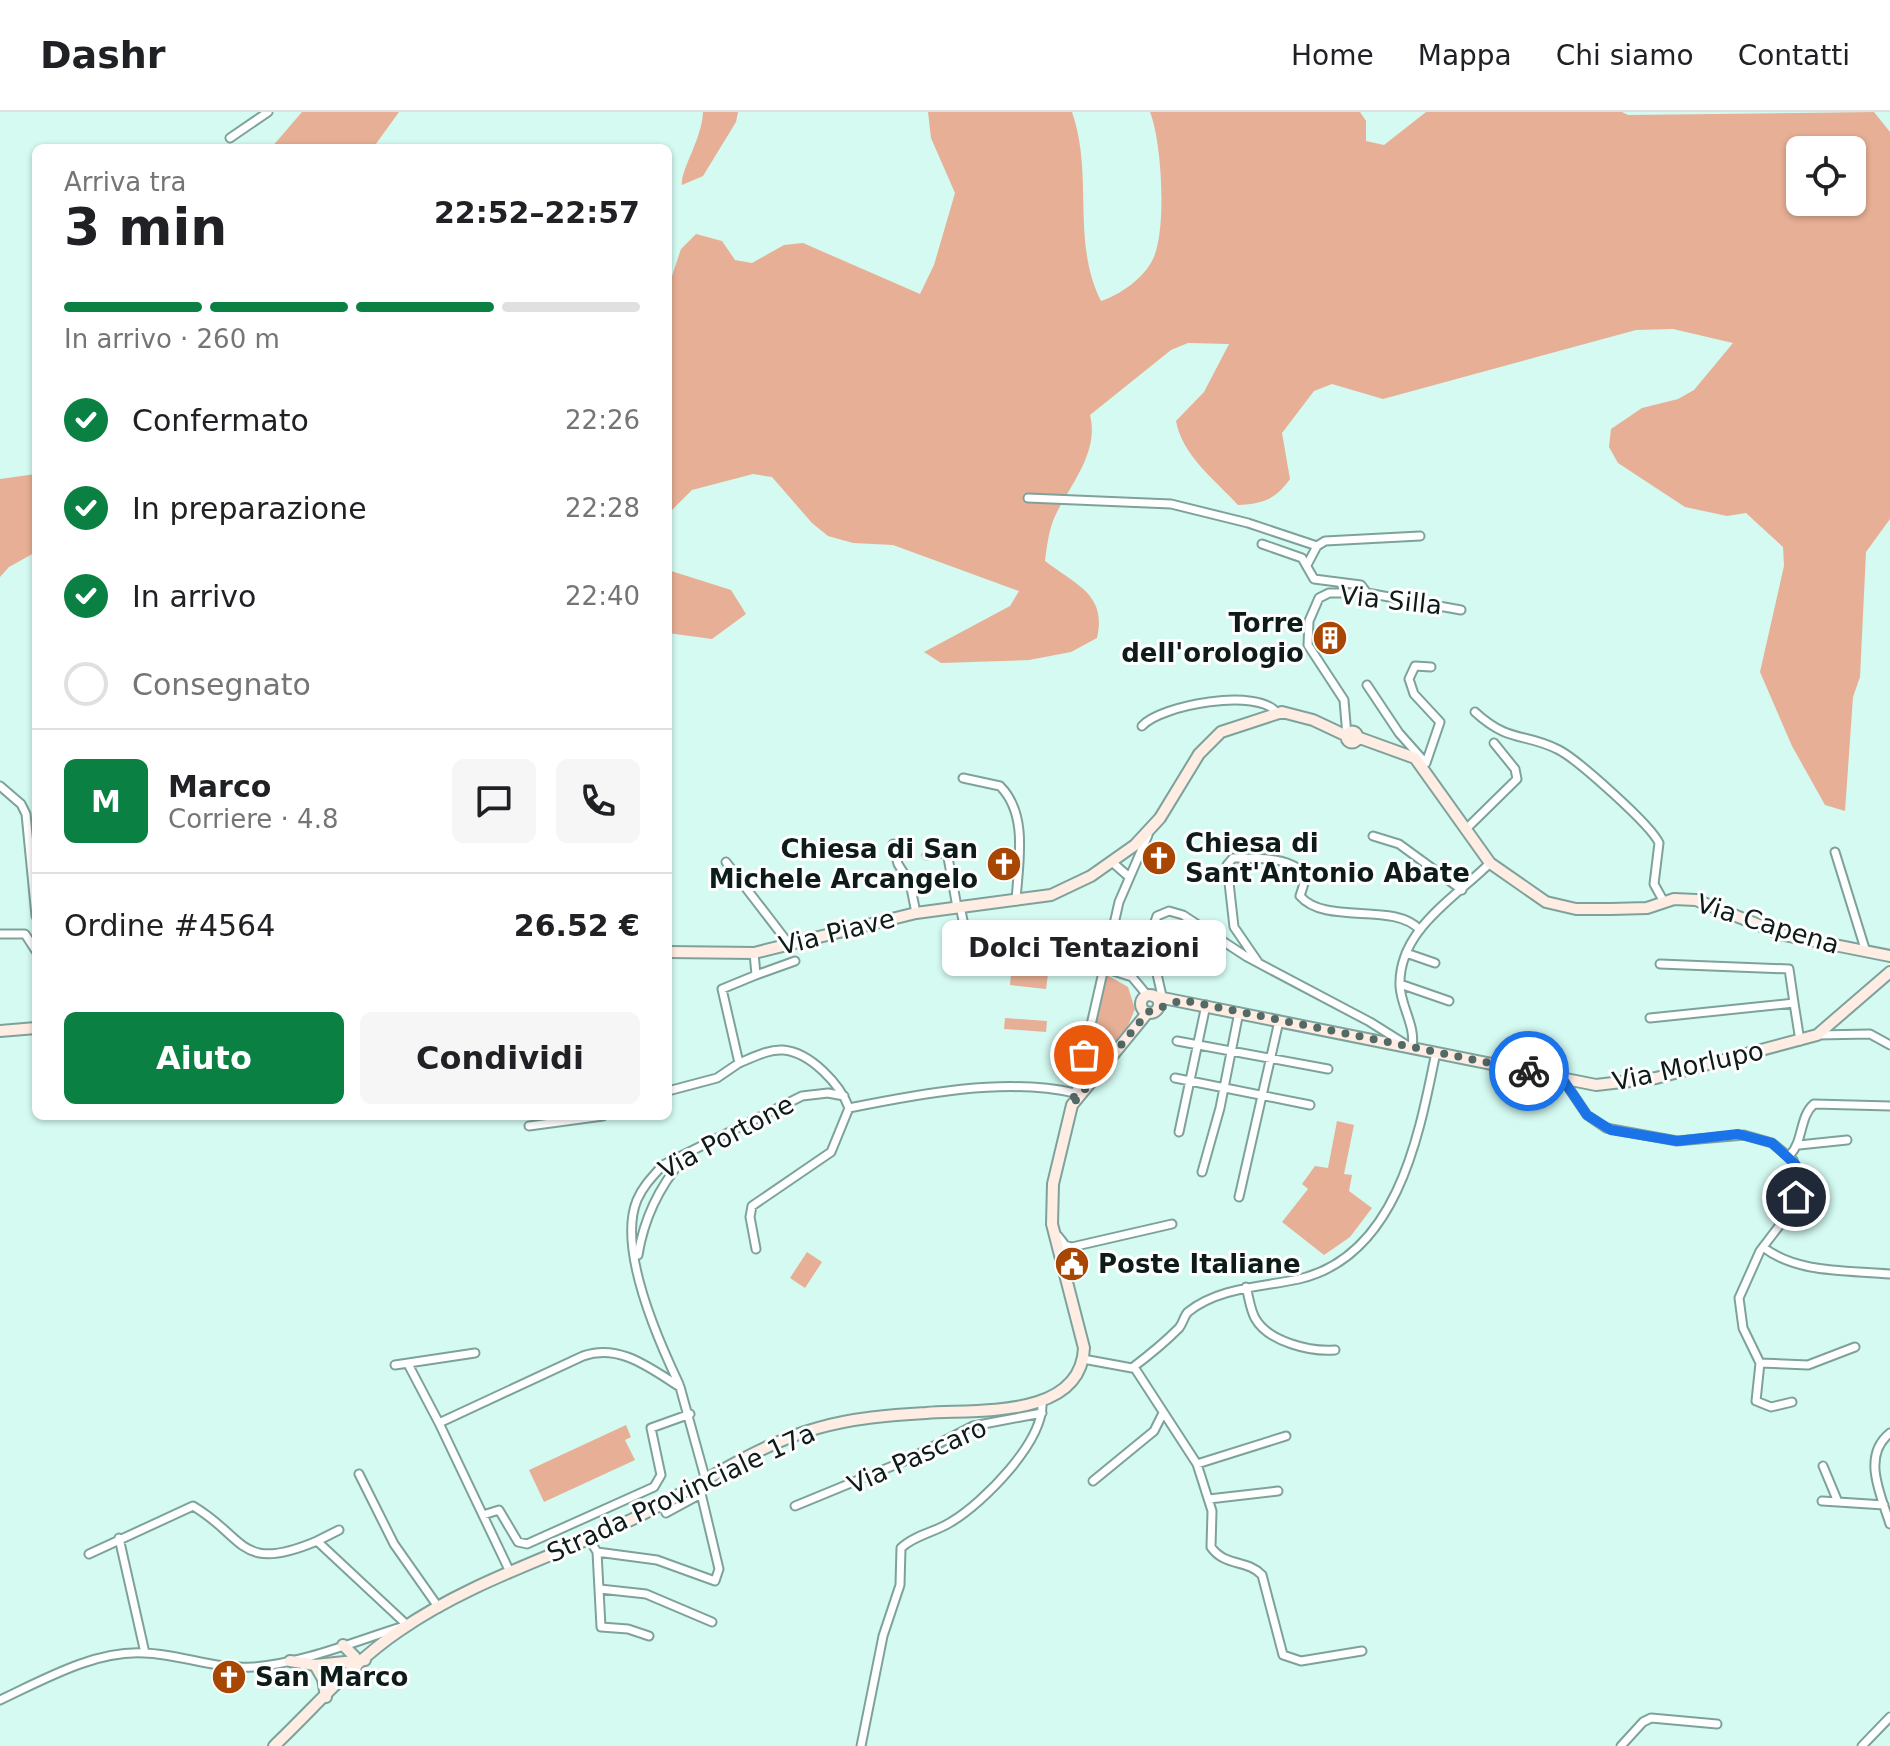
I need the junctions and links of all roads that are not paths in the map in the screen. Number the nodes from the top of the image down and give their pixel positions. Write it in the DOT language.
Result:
graph roads {
  1 [pos="268,112"];
  2 [pos="230,138"];
  3 [pos="1028,498"];
  4 [pos="1420,536"];
  5 [pos="1262,544"];
  6 [pos="1317,546"];
  7 [pos="1307,565"];
  8 [pos="1367,593"];
  9 [pos="1461,610"];
  10 [pos="1431,667"];
  11 [pos="1367,685"];
  12 [pos="1475,712"];
  13 [pos="1277,713"];
  14 [pos="1142,726"];
  15 [pos="1349,736"];
  16 [pos="1494,743"];
  17 [pos="1424,765"];
  18 [pos="963,778"];
  19 [pos="0,786"];
  20 [pos="1150,830"];
  21 [pos="1465,830"];
  22 [pos="1373,836"];
  23 [pos="893,844"];
  24 [pos="1835,852"];
  25 [pos="927,855"];
  26 [pos="726,862"];
  27 [pos="1112,862"];
  28 [pos="1490,863"];
  29 [pos="32,875"];
  30 [pos="1128,876"];
  31 [pos="1462,890"];
  32 [pos="1016,901"];
  33 [pos="1664,902"];
  34 [pos="959,906"];
  35 [pos="916,913"];
  36 [pos="1420,930"];
  37 [pos="0,934"];
  38 [pos="1112,935"];
  39 [pos="789,944"];
  40 [pos="32,945"];
  41 [pos="672,952"];
  42 [pos="1121,952"];
  43 [pos="1866,952"];
  44 [pos="753,953"];
  45 [pos="1108,953"];
  46 [pos="1406,953"];
  47 [pos="1890,956"];
  48 [pos="795,961"];
  49 [pos="1259,963"];
  50 [pos="1435,963"];
  51 [pos="1660,964"];
  52 [pos="1104,966"];
  53 [pos="1890,972"];
  54 [pos="756,975"];
  55 [pos="1132,977"];
  56 [pos="1400,984"];
  57 [pos="1154,996"];
  58 [pos="1182,1000"];
  59 [pos="1449,1001"];
  60 [pos="1794,1003"];
  61 [pos="1206,1005"];
  62 [pos="1152,1011"];
  63 [pos="1239,1012"];
  64 [pos="1650,1018"];
  65 [pos="1279,1021"];
  66 [pos="32,1028"];
  67 [pos="0,1031"];
  68 [pos="1817,1035"];
  69 [pos="1177,1041"];
  70 [pos="1800,1041"];
  71 [pos="1198,1045"];
  72 [pos="1890,1045"];
  73 [pos="1410,1046"];
  74 [pos="1231,1051"];
  75 [pos="1436,1052"];
  76 [pos="1271,1059"];
  77 [pos="739,1063"];
  78 [pos="1328,1069"];
  79 [pos="1175,1078"];
  80 [pos="1190,1081"];
  81 [pos="1564,1081"];
  82 [pos="1224,1088"];
  83 [pos="672,1090"];
  84 [pos="1075,1093"];
  85 [pos="844,1096"];
  86 [pos="1263,1096"];
  87 [pos="1072,1105"];
  88 [pos="1310,1105"];
  89 [pos="1890,1106"];
  90 [pos="849,1108"];
  91 [pos="573,1120"];
  92 [pos="529,1126"];
  93 [pos="1179,1132"];
  94 [pos="1847,1140"];
  95 [pos="1799,1145"];
  96 [pos="687,1154"];
  97 [pos="1790,1155"];
  98 [pos="1202,1172"];
  99 [pos="1239,1197"];
  100 [pos="1052,1224"];
  101 [pos="1172,1224"];
  102 [pos="1763,1247"];
  103 [pos="756,1249"];
  104 [pos="637,1260"];
  105 [pos="1890,1274"];
  106 [pos="1246,1287"];
  107 [pos="1855,1347"];
  108 [pos="1335,1350"];
  109 [pos="475,1353"];
  110 [pos="1083,1359"];
  111 [pos="1760,1363"];
  112 [pos="408,1364"];
  113 [pos="395,1365"];
  114 [pos="1134,1367"];
  115 [pos="680,1387"];
  116 [pos="1792,1402"];
  117 [pos="1042,1407"];
  118 [pos="1163,1413"];
  119 [pos="690,1414"];
  120 [pos="439,1423"];
  121 [pos="1890,1433"];
  122 [pos="1286,1436"];
  123 [pos="1197,1464"];
  124 [pos="1823,1466"];
  125 [pos="359,1474"];
  126 [pos="1093,1481"];
  127 [pos="700,1489"];
  128 [pos="1278,1491"];
  129 [pos="1209,1499"];
  130 [pos="1822,1501"];
  131 [pos="1838,1502"];
  132 [pos="1884,1505"];
  133 [pos="795,1506"];
  134 [pos="666,1513"];
  135 [pos="483,1515"];
  136 [pos="1890,1524"];
  137 [pos="339,1530"];
  138 [pos="588,1537"];
  139 [pos="119,1538"];
  140 [pos="317,1541"];
  141 [pos="597,1552"];
  142 [pos="89,1554"];
  143 [pos="510,1572"];
  144 [pos="600,1589"];
  145 [pos="439,1608"];
  146 [pos="712,1622"];
  147 [pos="407,1625"];
  148 [pos="649,1636"];
  149 [pos="343,1645"];
  150 [pos="1362,1651"];
  151 [pos="145,1653"];
  152 [pos="290,1661"];
  153 [pos="359,1663"];
  154 [pos="315,1665"];
  155 [pos="326,1697"];
  156 [pos="0,1700"];
  157 [pos="1890,1717"];
  158 [pos="1717,1724"];
  159 [pos="274,1746"];
  160 [pos="861,1746"];
  161 [pos="1621,1746"];
  162 [pos="1862,1746"];
  1 -- 2 [label="street"];
  3 -- 6 [label="street"];
  4 -- 6 [label="street"];
  5 -- 7 [label="street"];
  6 -- 7 [label="street"];
  7 -- 8 [label="street"];
  8 -- 9 [label="street, Via Silla"];
  8 -- 15 [label="street, Via Silla"];
  10 -- 17 [label="street"];
  11 -- 17 [label="street"];
  12 -- 33 [label="street"];
  13 -- 14 [label="street"];
  13 -- 15 [label="main road"];
  13 -- 20 [label="main road, Via Piave"];
  15 -- 17 [label="main road"];
  16 -- 21 [label="street"];
  17 -- 21 [label="main road, Via Capena"];
  18 -- 32 [label="street"];
  19 -- 29 [label="street"];
  20 -- 27 [label="main road, Via Piave"];
  20 -- 30 [label="street"];
  21 -- 28 [label="main road, Via Capena"];
  22 -- 31 [label="street"];
  23 -- 35 [label="street"];
  24 -- 43 [label="street"];
  25 -- 34 [label="street"];
  26 -- 39 [label="street"];
  27 -- 30 [label="street"];
  27 -- 32 [label="main road, Via Piave"];
  28 -- 31 [label="street"];
  28 -- 33 [label="main road, Via Capena"];
  30 -- 38 [label="street"];
  31 -- 36 [label="street"];
  32 -- 34 [label="main road, Via Piave"];
  33 -- 43 [label="main road, Via Capena"];
  34 -- 35 [label="main road, Via Piave"];
  34 -- 52 [label="street"];
  35 -- 39 [label="main road, Via Piave"];
  36 -- 46 [label="street"];
  36 -- 49 [label="street"];
  37 -- 40 [label="street"];
  38 -- 42 [label="street"];
  38 -- 45 [label="street"];
  39 -- 44 [label="main road, Via Piave"];
  41 -- 44 [label="main road, Via Piave"];
  42 -- 45 [label="street"];
  42 -- 55 [label="street"];
  43 -- 47 [label="main road, Via Capena"];
  44 -- 54 [label="street"];
  45 -- 52 [label="street"];
  46 -- 50 [label="street"];
  46 -- 56 [label="street"];
  48 -- 54 [label="street"];
  49 -- 57 [label="street"];
  49 -- 73 [label="street"];
  51 -- 60 [label="street"];
  52 -- 55 [label="street"];
  52 -- 84 [label="street"];
  53 -- 68 [label="main road, Via Morlupo"];
  54 -- 77 [label="street"];
  55 -- 57 [label="street"];
  56 -- 59 [label="street"];
  56 -- 73 [label="street"];
  57 -- 58 [label="main road, Via Morlupo"];
  57 -- 62 [label="main road"];
  58 -- 61 [label="main road, Via Morlupo"];
  58 -- 62 [label="main road"];
  60 -- 64 [label="street"];
  60 -- 70 [label="street"];
  61 -- 63 [label="main road, Via Morlupo"];
  61 -- 71 [label="street"];
  62 -- 87 [label="main road"];
  63 -- 65 [label="main road, Via Morlupo"];
  63 -- 74 [label="street"];
  65 -- 73 [label="main road, Via Morlupo"];
  65 -- 76 [label="street"];
  66 -- 67 [label="main road"];
  68 -- 70 [label="main road, Via Morlupo"];
  68 -- 72 [label="street"];
  69 -- 71 [label="street"];
  70 -- 81 [label="main road, Via Morlupo"];
  71 -- 74 [label="street"];
  71 -- 80 [label="street"];
  73 -- 75 [label="main road, Via Morlupo"];
  74 -- 76 [label="street"];
  74 -- 82 [label="street"];
  75 -- 81 [label="main road, Via Morlupo"];
  75 -- 106 [label="street"];
  76 -- 78 [label="street"];
  76 -- 86 [label="street"];
  77 -- 83 [label="street"];
  77 -- 85 [label="street"];
  79 -- 80 [label="street"];
  80 -- 82 [label="street"];
  80 -- 93 [label="street"];
  81 -- 97 [label="street"];
  82 -- 86 [label="street"];
  82 -- 98 [label="street"];
  84 -- 87 [label="street"];
  84 -- 90 [label="street"];
  85 -- 90 [label="street"];
  85 -- 96 [label="street, Via Portone"];
  86 -- 88 [label="street"];
  86 -- 99 [label="street"];
  87 -- 100 [label="main road"];
  89 -- 95 [label="street"];
  90 -- 103 [label="street"];
  91 -- 92 [label="street"];
  94 -- 95 [label="street"];
  95 -- 97 [label="street"];
  96 -- 104 [label="street"];
  96 -- 104 [label="street, Via Portone"];
  97 -- 102 [label="street"];
  100 -- 101 [label="street"];
  100 -- 110 [label="main road"];
  102 -- 105 [label="street"];
  102 -- 111 [label="street"];
  104 -- 115 [label="street, Via Portone"];
  106 -- 108 [label="street"];
  106 -- 114 [label="street"];
  107 -- 111 [label="street"];
  109 -- 112 [label="street"];
  110 -- 114 [label="street"];
  110 -- 117 [label="main road, Strada Provinciale 17a"];
  111 -- 116 [label="street"];
  112 -- 113 [label="street"];
  112 -- 120 [label="street"];
  114 -- 118 [label="street"];
  115 -- 119 [label="street, Via Portone"];
  115 -- 120 [label="street"];
  117 -- 127 [label="main road, Strada Provinciale 17a"];
  117 -- 133 [label="street, Via Pascaro"];
  117 -- 160 [label="street"];
  118 -- 123 [label="street"];
  118 -- 126 [label="street"];
  119 -- 127 [label="street, Via Portone"];
  119 -- 135 [label="street"];
  120 -- 135 [label="street"];
  121 -- 132 [label="street"];
  122 -- 123 [label="street"];
  123 -- 129 [label="street"];
  124 -- 131 [label="street"];
  125 -- 145 [label="street"];
  127 -- 134 [label="street"];
  127 -- 138 [label="main road, Strada Provinciale 17a"];
  127 -- 141 [label="street, Via Portone"];
  128 -- 129 [label="street"];
  129 -- 150 [label="street"];
  130 -- 131 [label="street"];
  131 -- 132 [label="street"];
  132 -- 136 [label="street"];
  135 -- 143 [label="street"];
  137 -- 140 [label="street"];
  138 -- 141 [label="street"];
  138 -- 143 [label="main road, Strada Provinciale 17a"];
  139 -- 140 [label="street"];
  139 -- 142 [label="street"];
  139 -- 151 [label="street"];
  140 -- 147 [label="street"];
  141 -- 144 [label="street"];
  143 -- 145 [label="main road, Strada Provinciale 17a"];
  144 -- 146 [label="street"];
  144 -- 148 [label="street"];
  145 -- 147 [label="main road, Strada Provinciale 17a"];
  147 -- 149 [label="street"];
  147 -- 153 [label="main road, Strada Provinciale 17a"];
  149 -- 152 [label="street"];
  149 -- 153 [label="main road"];
  151 -- 152 [label="street"];
  151 -- 156 [label="street"];
  152 -- 154 [label="main road"];
  153 -- 154 [label="main road"];
  153 -- 155 [label="main road, Strada Provinciale 17a"];
  154 -- 155 [label="main road"];
  155 -- 159 [label="main road, Strada Provinciale 17a"];
  157 -- 162 [label="street"];
  158 -- 161 [label="street"];
}
